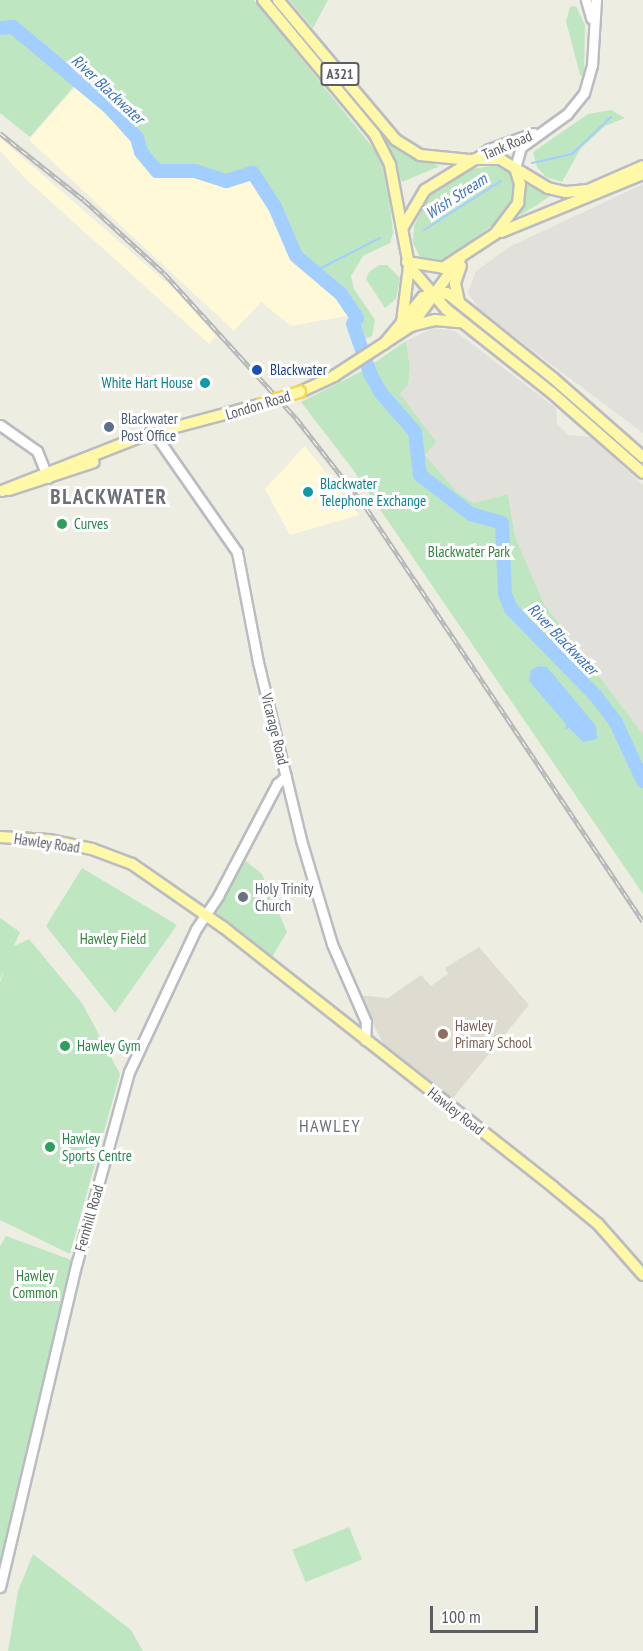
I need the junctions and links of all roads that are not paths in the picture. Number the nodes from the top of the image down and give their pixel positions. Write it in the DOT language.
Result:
graph roads {
  1 [pos="263,0"];
  2 [pos="278,0"];
  3 [pos="586,0"];
  4 [pos="596,0"];
  5 [pos="594,42"];
  6 [pos="538,132"];
  7 [pos="473,160"];
  8 [pos="643,166"];
  9 [pos="515,168"];
  10 [pos="643,174"];
  11 [pos="402,231"];
  12 [pos="495,234"];
  13 [pos="463,257"];
  14 [pos="408,264"];
  15 [pos="435,295"];
  16 [pos="459,302"];
  17 [pos="464,323"];
  18 [pos="406,324"];
  19 [pos="0,425"];
  20 [pos="156,436"];
  21 [pos="632,447"];
  22 [pos="622,455"];
  23 [pos="643,457"];
  24 [pos="643,473"];
  25 [pos="47,475"];
  26 [pos="1,491"];
  27 [pos="286,776"];
  28 [pos="0,837"];
  29 [pos="204,918"];
  30 [pos="365,1041"];
  31 [pos="643,1275"];
  32 [pos="0,1587"];
  1 -- 11 [label="main road, A321"];
  2 -- 7 [label="main road, A321"];
  3 -- 5 [label="street, Tank Road"];
  4 -- 5 [label="street, Tank Road"];
  5 -- 6 [label="street, Tank Road"];
  6 -- 7 [label="street, Tank Road"];
  6 -- 9 [label="street, Tank Road"];
  7 -- 9 [label="main road"];
  7 -- 11 [label="main road"];
  8 -- 9 [label="main road"];
  9 -- 12 [label="main road"];
  10 -- 12 [label="main road"];
  11 -- 14 [label="main road"];
  12 -- 13 [label="main road"];
  13 -- 14 [label="main road"];
  13 -- 15 [label="main road, London Road"];
  13 -- 16 [label="main road"];
  14 -- 15 [label="main road"];
  14 -- 18 [label="main road"];
  15 -- 16 [label="main road"];
  15 -- 17 [label="main road"];
  15 -- 18 [label="main road, London Road"];
  16 -- 21 [label="main road"];
  17 -- 18 [label="main road"];
  17 -- 22 [label="main road"];
  18 -- 20 [label="main road, London Road, bridge"];
  19 -- 25 [label="street"];
  20 -- 25 [label="main road, London Road"];
  20 -- 27 [label="street, Vicarage Road"];
  21 -- 22 [label="main road"];
  21 -- 23 [label="main road"];
  22 -- 24 [label="main road"];
  25 -- 26 [label="main road, London Road"];
  27 -- 29 [label="street, Fernhill Road"];
  27 -- 30 [label="street, Vicarage Road"];
  28 -- 29 [label="main road, Hawley Road"];
  29 -- 30 [label="main road, Hawley Road"];
  29 -- 32 [label="street, Fernhill Road"];
  30 -- 31 [label="main road, Hawley Road"];
}
